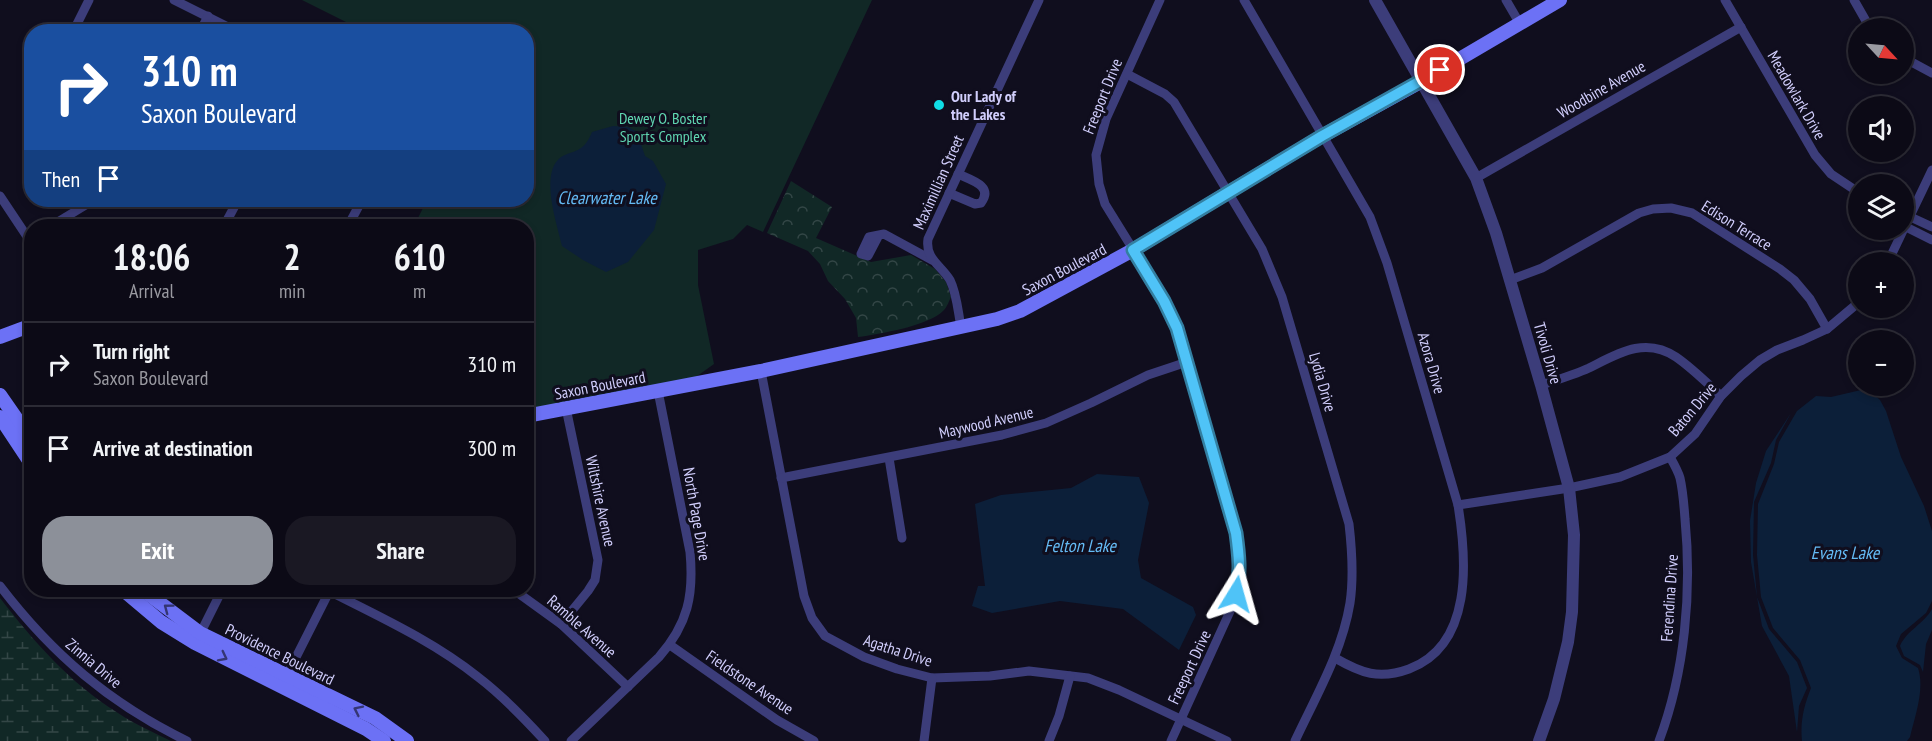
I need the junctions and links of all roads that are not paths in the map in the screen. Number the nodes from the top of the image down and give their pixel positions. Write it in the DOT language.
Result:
graph roads {
  1 [pos="88,0"];
  2 [pos="174,0"];
  3 [pos="1039,0"];
  4 [pos="1160,0"];
  5 [pos="1244,0"];
  6 [pos="1375,0"];
  7 [pos="1506,0"];
  8 [pos="1560,0"];
  9 [pos="1725,0"];
  10 [pos="1854,0"];
  11 [pos="208,16"];
  12 [pos="1864,18"];
  13 [pos="77,24"];
  14 [pos="204,24"];
  15 [pos="223,24"];
  16 [pos="1520,24"];
  17 [pos="1741,27"];
  18 [pos="1914,63"];
  19 [pos="1932,73"];
  20 [pos="1126,74"];
  21 [pos="1422,81"];
  22 [pos="1322,136"];
  23 [pos="1932,170"];
  24 [pos="958,174"];
  25 [pos="1476,178"];
  26 [pos="1848,185"];
  27 [pos="950,193"];
  28 [pos="1228,193"];
  29 [pos="0,196"];
  30 [pos="1914,202"];
  31 [pos="82,207"];
  32 [pos="1914,218"];
  33 [pos="63,219"];
  34 [pos="1932,226"];
  35 [pos="24,231"];
  36 [pos="1914,231"];
  37 [pos="879,235"];
  38 [pos="1932,240"];
  39 [pos="1133,250"];
  40 [pos="932,260"];
  41 [pos="1510,280"];
  42 [pos="1848,311"];
  43 [pos="961,327"];
  44 [pos="24,328"];
  45 [pos="1827,328"];
  46 [pos="0,337"];
  47 [pos="1187,362"];
  48 [pos="760,371"];
  49 [pos="1541,385"];
  50 [pos="658,391"];
  51 [pos="0,395"];
  52 [pos="1721,396"];
  53 [pos="566,408"];
  54 [pos="534,414"];
  55 [pos="0,417"];
  56 [pos="22,428"];
  57 [pos="1671,457"];
  58 [pos="890,458"];
  59 [pos="781,478"];
  60 [pos="1569,488"];
  61 [pos="1458,505"];
  62 [pos="902,538"];
  63 [pos="0,586"];
  64 [pos="131,597"];
  65 [pos="151,597"];
  66 [pos="218,597"];
  67 [pos="326,597"];
  68 [pos="343,597"];
  69 [pos="524,597"];
  70 [pos="561,624"];
  71 [pos="198,638"];
  72 [pos="670,645"];
  73 [pos="1335,658"];
  74 [pos="1070,676"];
  75 [pos="932,678"];
  76 [pos="283,681"];
  77 [pos="628,687"];
  78 [pos="1181,720"];
  79 [pos="404,740"];
  80 [pos="187,741"];
  81 [pos="384,741"];
  82 [pos="545,741"];
  83 [pos="571,741"];
  84 [pos="814,741"];
  85 [pos="924,741"];
  86 [pos="1049,741"];
  87 [pos="1171,741"];
  88 [pos="1227,741"];
  89 [pos="1295,741"];
  90 [pos="1539,741"];
  91 [pos="1659,741"];
  1 -- 13 [label="street"];
  2 -- 11 [label="street"];
  3 -- 24 [label="street, Maximillian Street"];
  4 -- 20 [label="street, Freeport Drive"];
  5 -- 22 [label="street, Azora Drive"];
  6 -- 21 [label="street, Tivoli Drive"];
  7 -- 16 [label="street"];
  8 -- 16 [label="main road, Saxon Boulevard"];
  9 -- 17 [label="street, Meadowlark Drive"];
  10 -- 12 [label="street"];
  11 -- 14 [label="street"];
  11 -- 15 [label="street"];
  16 -- 21 [label="main road, Saxon Boulevard"];
  17 -- 25 [label="street, Woodbine Avenue"];
  17 -- 26 [label="street, Meadowlark Drive"];
  18 -- 19 [label="street"];
  20 -- 28 [label="street, Lydia Drive"];
  20 -- 39 [label="street, Freeport Drive"];
  21 -- 22 [label="main road, Saxon Boulevard"];
  21 -- 25 [label="street, Tivoli Drive"];
  22 -- 28 [label="main road, Saxon Boulevard"];
  22 -- 61 [label="street, Azora Drive"];
  23 -- 30 [label="street"];
  24 -- 27 [label="street, Maximillian Street"];
  24 -- 27 [label="street"];
  25 -- 41 [label="street, Tivoli Drive"];
  27 -- 40 [label="street, Maximillian Street"];
  28 -- 39 [label="main road, Saxon Boulevard"];
  28 -- 73 [label="street, Lydia Drive"];
  29 -- 35 [label="street"];
  31 -- 33 [label="street"];
  32 -- 34 [label="street"];
  36 -- 38 [label="street"];
  37 -- 40 [label="street"];
  39 -- 43 [label="main road, Saxon Boulevard"];
  39 -- 47 [label="street, Freeport Drive"];
  40 -- 43 [label="street"];
  41 -- 45 [label="street, Edison Terrace"];
  41 -- 49 [label="street, Tivoli Drive"];
  42 -- 45 [label="street, Baton Drive"];
  43 -- 48 [label="main road, Saxon Boulevard"];
  44 -- 46 [label="main road"];
  45 -- 52 [label="street, Baton Drive"];
  47 -- 58 [label="street, Maywood Avenue"];
  47 -- 78 [label="street, Freeport Drive"];
  48 -- 50 [label="main road, Saxon Boulevard"];
  48 -- 59 [label="street, Agatha Drive"];
  49 -- 52 [label="street"];
  49 -- 60 [label="street, Tivoli Drive"];
  50 -- 53 [label="main road, Saxon Boulevard"];
  50 -- 72 [label="street, North Page Drive"];
  51 -- 56 [label="main road"];
  52 -- 57 [label="street, Baton Drive"];
  53 -- 54 [label="main road, Saxon Boulevard"];
  53 -- 70 [label="street, Wiltshire Avenue"];
  55 -- 56 [label="main road"];
  57 -- 60 [label="street, Baton Drive"];
  57 -- 91 [label="street, Ferendina Drive"];
  58 -- 59 [label="street, Maywood Avenue"];
  58 -- 62 [label="street"];
  59 -- 75 [label="street, Agatha Drive"];
  60 -- 61 [label="street, Baton Drive"];
  60 -- 90 [label="street, Tivoli Drive"];
  61 -- 73 [label="street, Azora Drive"];
  63 -- 80 [label="street, Zinnia Drive"];
  64 -- 71 [label="main road, Providence Boulevard"];
  71 -- 65 [label="main road, Providence Boulevard, one-way"];
  66 -- 71 [label="street"];
  67 -- 76 [label="street"];
  68 -- 82 [label="street"];
  69 -- 70 [label="street, Ramble Avenue"];
  70 -- 77 [label="street, Ramble Avenue"];
  71 -- 76 [label="main road, Providence Boulevard"];
  72 -- 77 [label="street, North Page Drive"];
  72 -- 84 [label="street, Fieldstone Avenue"];
  73 -- 89 [label="street, Lydia Drive"];
  74 -- 75 [label="street, Agatha Drive"];
  74 -- 78 [label="street, Agatha Drive"];
  74 -- 86 [label="street"];
  75 -- 85 [label="street"];
  79 -- 76 [label="main road, Providence Boulevard, one-way"];
  76 -- 81 [label="main road, Providence Boulevard"];
  77 -- 83 [label="street, North Page Drive"];
  78 -- 87 [label="street, Freeport Drive"];
  78 -- 88 [label="street, Agatha Drive"];
}
